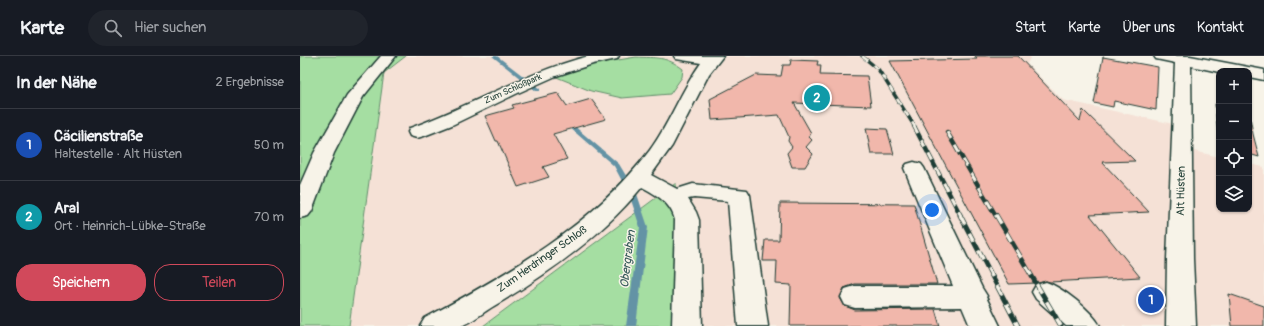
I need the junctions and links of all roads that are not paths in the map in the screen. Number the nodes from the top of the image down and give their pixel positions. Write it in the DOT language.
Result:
graph roads {
  1 [pos="389,56"];
  2 [pos="612,56"];
  3 [pos="681,56"];
  4 [pos="1176,57"];
  5 [pos="714,58"];
  6 [pos="1227,68"];
  7 [pos="1252,73"];
  8 [pos="1264,75"];
  9 [pos="417,132"];
  10 [pos="914,168"];
  11 [pos="639,178"];
  12 [pos="672,197"];
  13 [pos="300,211"];
  14 [pos="1046,292"];
  15 [pos="973,296"];
  16 [pos="855,297"];
  17 [pos="435,326"];
  18 [pos="687,326"];
  19 [pos="753,326"];
  20 [pos="985,326"];
  21 [pos="1085,326"];
  22 [pos="1181,326"];
  1 -- 13 [label="street"];
  2 -- 9 [label="street, Zum Schloßpark"];
  3 -- 5 [label="street"];
  4 -- 6 [label="street"];
  4 -- 22 [label="street, Alt Hüsten"];
  5 -- 11 [label="street, Zum Herdringer Schloß"];
  7 -- 8 [label="street"];
  10 -- 15 [label="street"];
  11 -- 12 [label="street"];
  11 -- 17 [label="street, Zum Herdringer Schloß"];
  12 -- 18 [label="street"];
  12 -- 19 [label="street"];
  14 -- 21 [label="street"];
  15 -- 16 [label="street"];
  15 -- 20 [label="street"];
}
